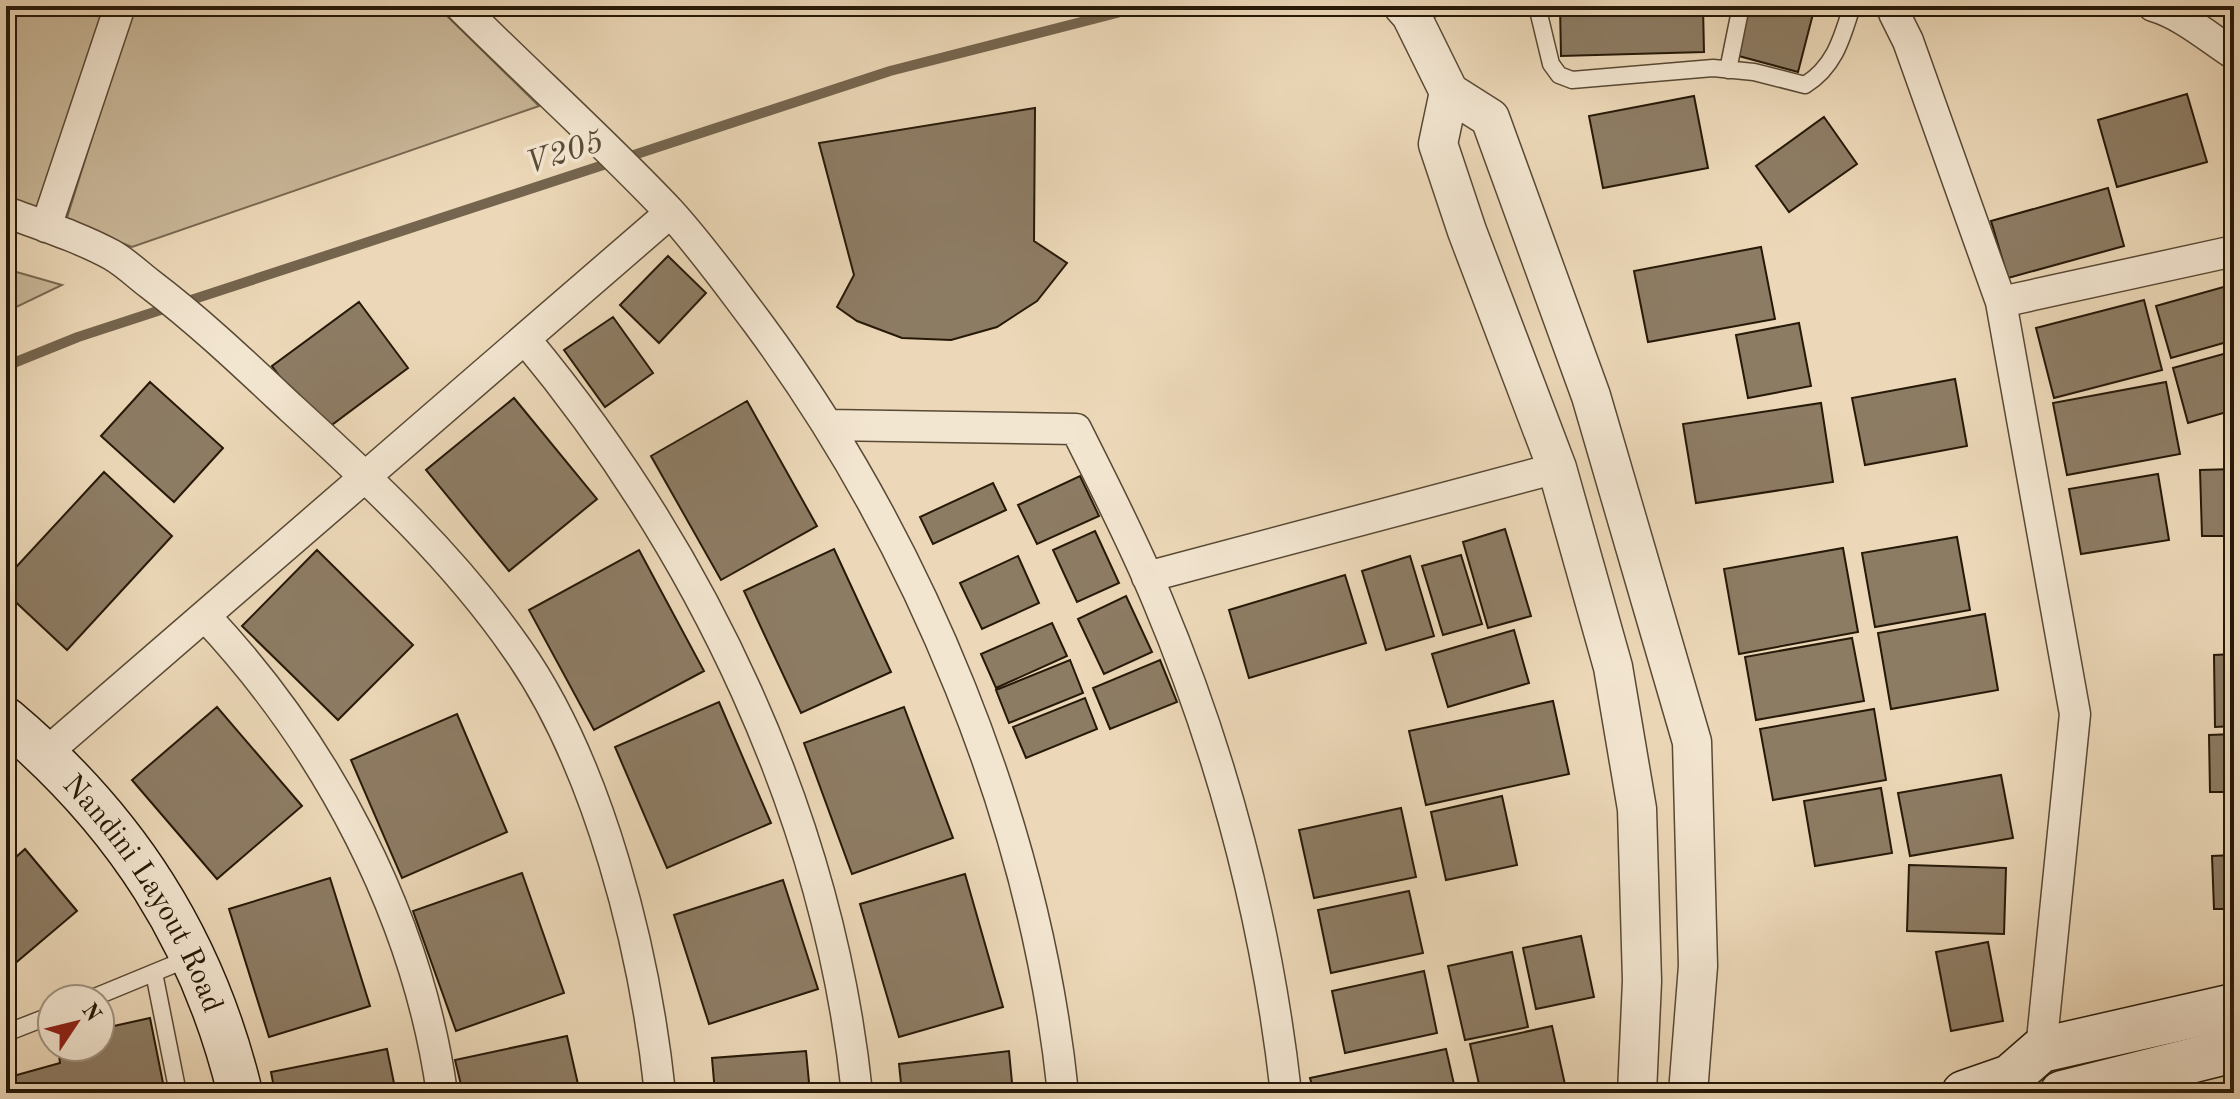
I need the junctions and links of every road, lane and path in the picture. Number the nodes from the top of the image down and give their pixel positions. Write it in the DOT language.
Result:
graph roads {
  1 [pos="120,6"];
  2 [pos="460,6"];
  3 [pos="1537,6"];
  4 [pos="1741,6"];
  5 [pos="1852,6"];
  6 [pos="2153,6"];
  7 [pos="1419,9"];
  8 [pos="1894,13"];
  9 [pos="2234,54"];
  10 [pos="1728,70"];
  11 [pos="1449,92"];
  12 [pos="6,212"];
  13 [pos="670,213"];
  14 [pos="46,227"];
  15 [pos="2234,251"];
  16 [pos="2001,302"];
  17 [pos="525,339"];
  18 [pos="827,425"];
  19 [pos="1557,468"];
  20 [pos="366,477"];
  21 [pos="1147,577"];
  22 [pos="205,616"];
  23 [pos="6,720"];
  24 [pos="46,753"];
  25 [pos="194,957"];
  26 [pos="154,973"];
  27 [pos="116,988"];
  28 [pos="2234,1006"];
  29 [pos="36,1021"];
  30 [pos="6,1033"];
  31 [pos="2234,1050"];
  32 [pos="2034,1073"];
  33 [pos="178,1093"];
  34 [pos="240,1093"];
  35 [pos="442,1093"];
  36 [pos="660,1093"];
  37 [pos="857,1093"];
  38 [pos="1063,1093"];
  39 [pos="1286,1093"];
  40 [pos="1637,1093"];
  41 [pos="1688,1093"];
  42 [pos="1964,1093"];
  43 [pos="2062,1093"];
  1 -- 14 [label="street"];
  2 -- 13 [label="street"];
  3 -- 10 [label="lane"];
  4 -- 10 [label="lane"];
  5 -- 10 [label="lane"];
  6 -- 9 [label="street"];
  7 -- 11 [label="street"];
  8 -- 16 [label="street"];
  11 -- 19 [label="street"];
  11 -- 41 [label="street"];
  12 -- 14 [label="street"];
  13 -- 17 [label="street"];
  13 -- 18 [label="street"];
  14 -- 20 [label="street"];
  15 -- 16 [label="street"];
  16 -- 32 [label="street"];
  17 -- 20 [label="street"];
  17 -- 37 [label="street"];
  18 -- 21 [label="street"];
  18 -- 38 [label="street"];
  19 -- 21 [label="street"];
  19 -- 40 [label="street"];
  20 -- 22 [label="street"];
  20 -- 36 [label="street"];
  21 -- 39 [label="street"];
  22 -- 24 [label="street"];
  22 -- 35 [label="street"];
  23 -- 24 [label="main road, Nandini Layout Road"];
  24 -- 25 [label="main road, Nandini Layout Road"];
  25 -- 26 [label="lane"];
  25 -- 34 [label="main road, Nandini Layout Road"];
  26 -- 27 [label="lane"];
  26 -- 33 [label="lane"];
  28 -- 32 [label="main road"];
  29 -- 30 [label="lane"];
  31 -- 43 [label="main road"];
  32 -- 42 [label="main road"];
}
